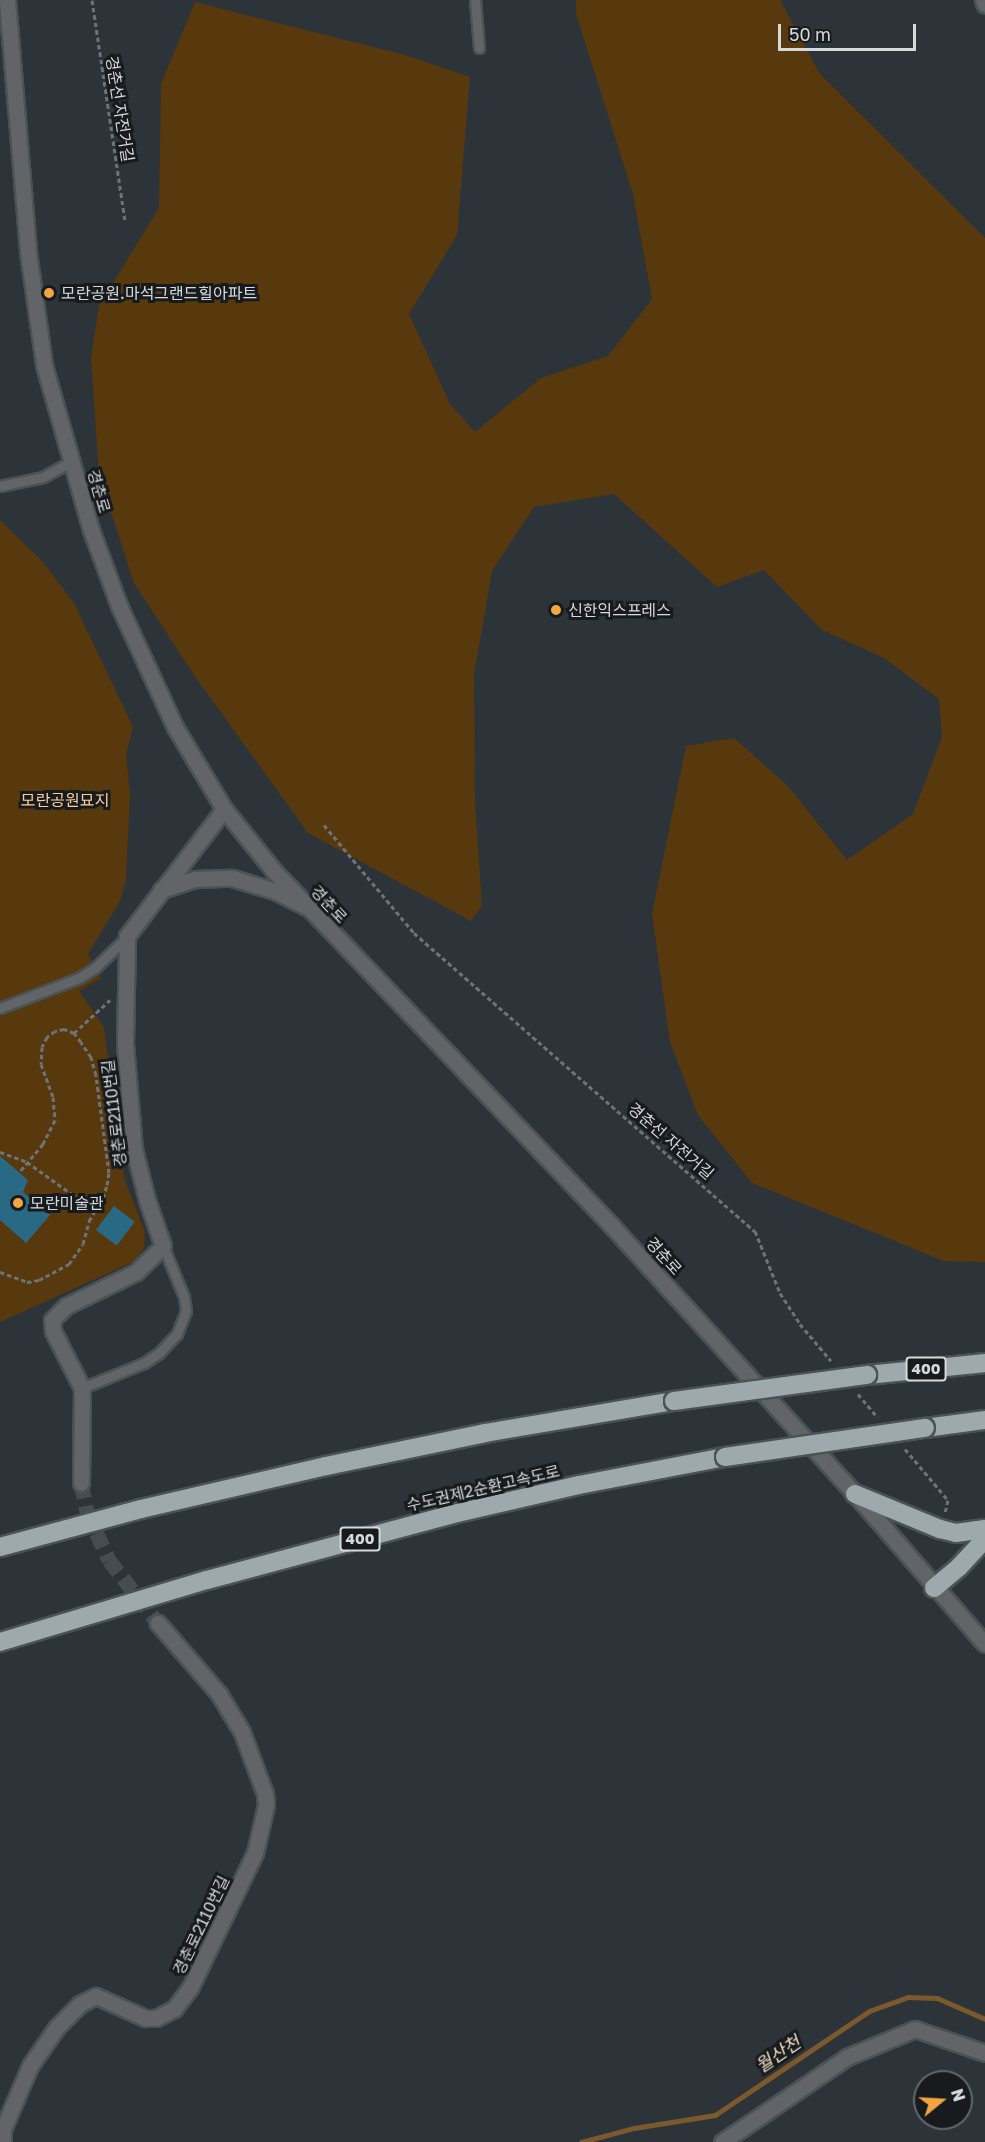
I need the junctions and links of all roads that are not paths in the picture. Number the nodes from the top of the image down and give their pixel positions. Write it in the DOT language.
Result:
graph roads {
  1 [pos="7,0"];
  2 [pos="475,0"];
  3 [pos="983,0"];
  4 [pos="985,5"];
  5 [pos="479,48"];
  6 [pos="72,461"];
  7 [pos="0,486"];
  8 [pos="224,808"];
  9 [pos="161,890"];
  10 [pos="305,906"];
  11 [pos="128,936"];
  12 [pos="0,1008"];
  13 [pos="163,1246"];
  14 [pos="985,1363"];
  15 [pos="82,1388"];
  16 [pos="985,1420"];
  17 [pos="81,1483"];
  18 [pos="855,1494"];
  19 [pos="985,1529"];
  20 [pos="985,1539"];
  21 [pos="0,1547"];
  22 [pos="985,1556"];
  23 [pos="959,1567"];
  24 [pos="934,1587"];
  25 [pos="158,1623"];
  26 [pos="0,1642"];
  27 [pos="985,1644"];
  28 [pos="985,2053"];
  29 [pos="3,2142"];
  30 [pos="722,2142"];
  1 -- 6 [label="street, 경춘로"];
  2 -- 5 [label="lane"];
  3 -- 4 [label="street"];
  6 -- 7 [label="lane"];
  6 -- 8 [label="street, 경춘로"];
  8 -- 9 [label="street"];
  8 -- 10 [label="street, 경춘로"];
  9 -- 10 [label="street"];
  9 -- 11 [label="street"];
  10 -- 18 [label="street, 경춘로"];
  11 -- 12 [label="lane"];
  11 -- 13 [label="street, 경춘로2110번길"];
  13 -- 15 [label="lane"];
  13 -- 15 [label="street"];
  14 -- 21 [label="highway, 400, bridge"];
  15 -- 17 [label="street"];
  16 -- 26 [label="highway, 수도권제2순환고속도로 / 400, bridge"];
  18 -- 19 [label="highway"];
  18 -- 24 [label="street, 경춘로"];
  20 -- 23 [label="highway"];
  22 -- 23 [label="highway"];
  23 -- 24 [label="highway"];
  24 -- 27 [label="street, 경춘로"];
  25 -- 29 [label="street, 경춘로2110번길"];
  28 -- 30 [label="street"];
}
